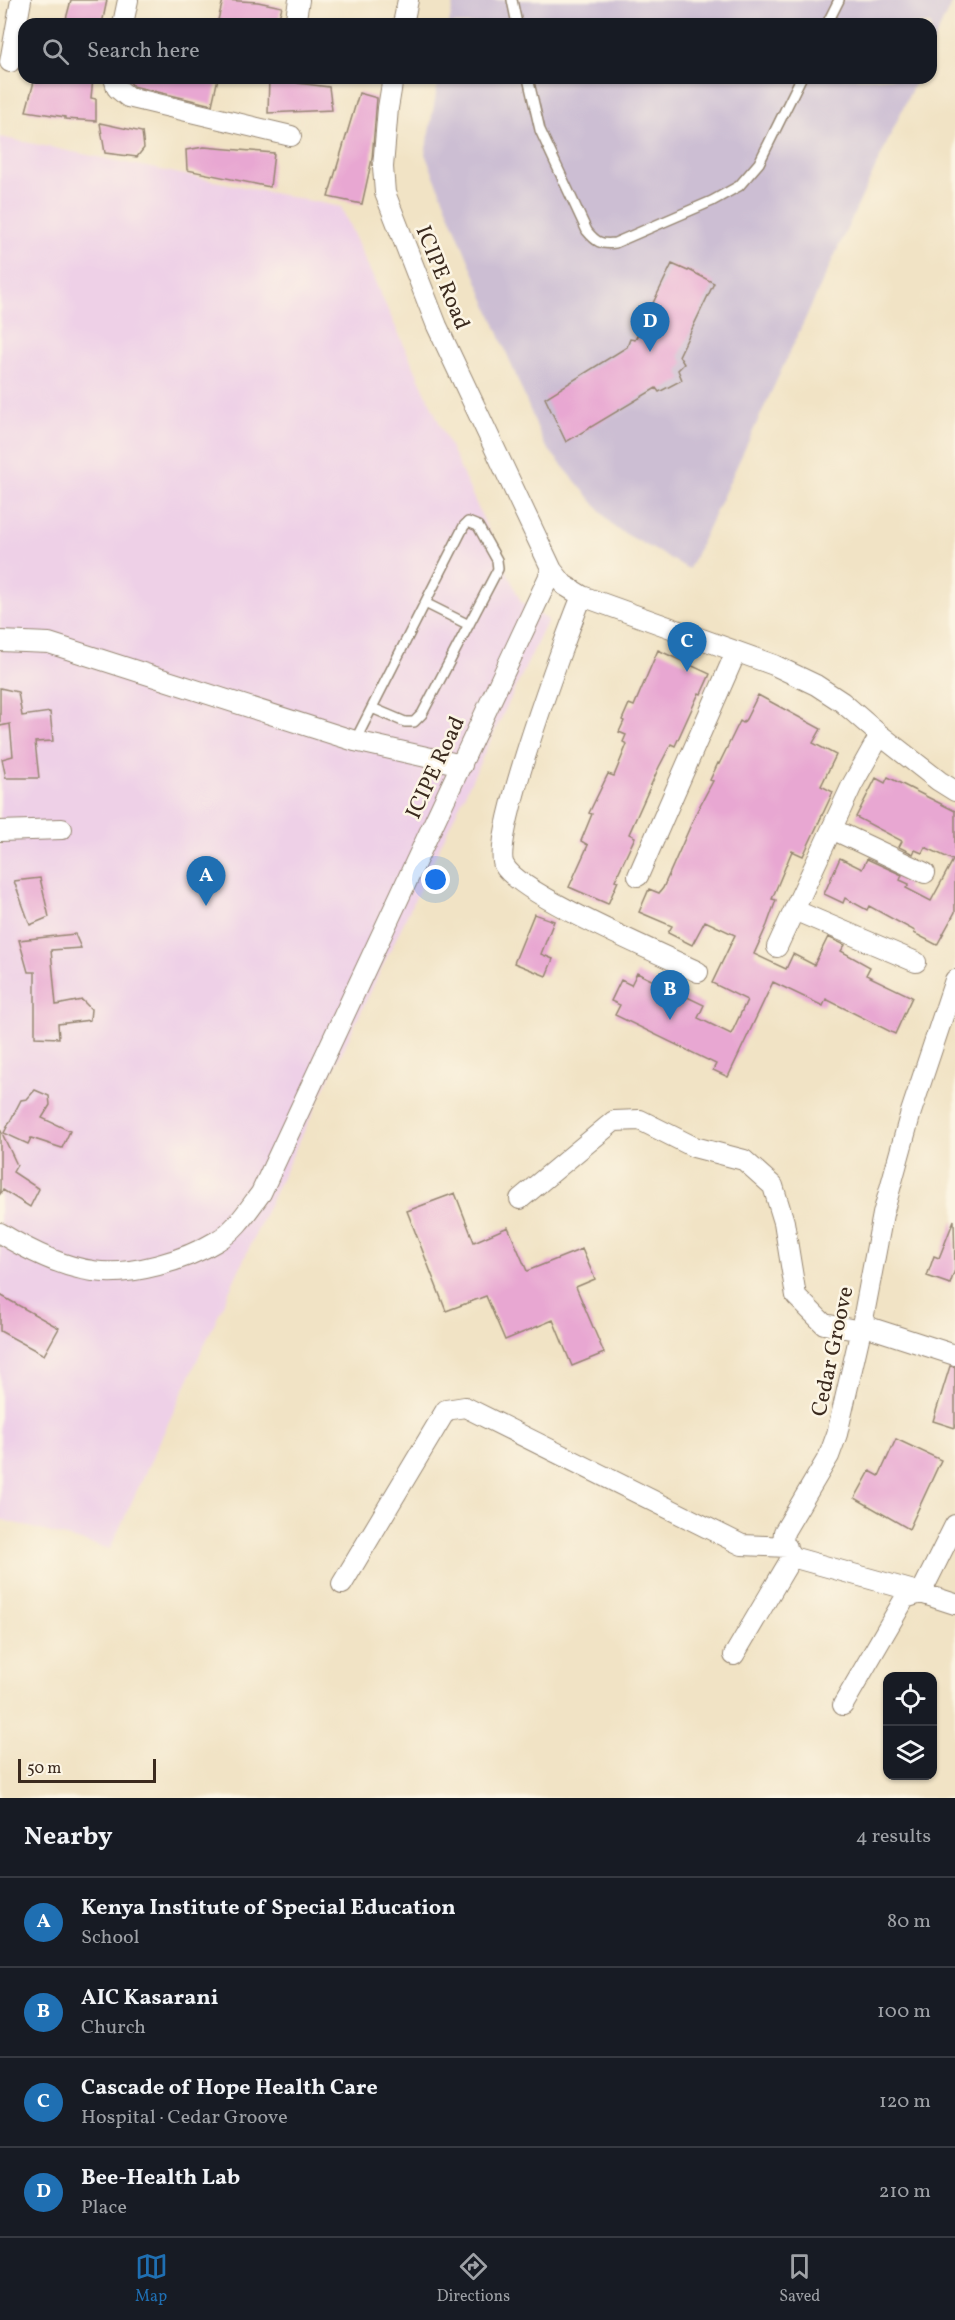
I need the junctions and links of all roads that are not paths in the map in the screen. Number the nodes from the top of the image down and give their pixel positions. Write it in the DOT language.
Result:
graph roads {
  1 [pos="21,0"];
  2 [pos="128,0"];
  3 [pos="299,0"];
  4 [pos="408,0"];
  5 [pos="512,0"];
  6 [pos="839,0"];
  7 [pos="124,18"];
  8 [pos="297,18"];
  9 [pos="404,18"];
  10 [pos="516,18"];
  11 [pos="831,18"];
  12 [pos="10,62"];
  13 [pos="116,84"];
  14 [pos="392,84"];
  15 [pos="529,84"];
  16 [pos="798,84"];
  17 [pos="291,136"];
  18 [pos="552,570"];
  19 [pos="582,596"];
  20 [pos="425,603"];
  21 [pos="469,625"];
  22 [pos="0,641"];
  23 [pos="736,651"];
  24 [pos="372,708"];
  25 [pos="880,735"];
  26 [pos="355,741"];
  27 [pos="462,765"];
  28 [pos="955,791"];
  29 [pos="62,829"];
  30 [pos="832,829"];
  31 [pos="0,831"];
  32 [pos="925,873"];
  33 [pos="638,876"];
  34 [pos="794,910"];
  35 [pos="777,947"];
  36 [pos="916,962"];
  37 [pos="698,972"];
  38 [pos="955,981"];
  39 [pos="520,1199"];
  40 [pos="0,1233"];
  41 [pos="862,1328"];
  42 [pos="955,1355"];
  43 [pos="955,1525"];
  44 [pos="790,1552"];
  45 [pos="342,1584"];
  46 [pos="921,1593"];
  47 [pos="955,1604"];
  48 [pos="734,1655"];
  49 [pos="843,1705"];
  1 -- 12 [label="street"];
  2 -- 7 [label="street"];
  3 -- 8 [label="street"];
  4 -- 9 [label="street"];
  5 -- 10 [label="lane"];
  6 -- 11 [label="lane"];
  13 -- 17 [label="street"];
  14 -- 18 [label="street, ICIPE Road"];
  15 -- 16 [label="lane"];
  18 -- 19 [label="street"];
  18 -- 27 [label="street, ICIPE Road"];
  19 -- 23 [label="street"];
  19 -- 37 [label="street"];
  20 -- 21 [label="lane"];
  20 -- 21 [label="lane"];
  20 -- 24 [label="lane"];
  21 -- 24 [label="lane"];
  22 -- 26 [label="street"];
  23 -- 25 [label="street"];
  23 -- 33 [label="street"];
  24 -- 26 [label="lane"];
  25 -- 28 [label="street"];
  25 -- 30 [label="street"];
  26 -- 27 [label="street"];
  27 -- 40 [label="street, ICIPE Road"];
  29 -- 31 [label="street"];
  30 -- 32 [label="street"];
  30 -- 34 [label="street"];
  34 -- 35 [label="street"];
  34 -- 36 [label="street"];
  38 -- 41 [label="street, Cedar Groove"];
  39 -- 41 [label="street"];
  41 -- 42 [label="street"];
  41 -- 44 [label="street, Cedar Groove"];
  43 -- 46 [label="street"];
  44 -- 45 [label="street"];
  44 -- 46 [label="street"];
  44 -- 48 [label="street"];
  46 -- 47 [label="street"];
  46 -- 49 [label="street"];
}
